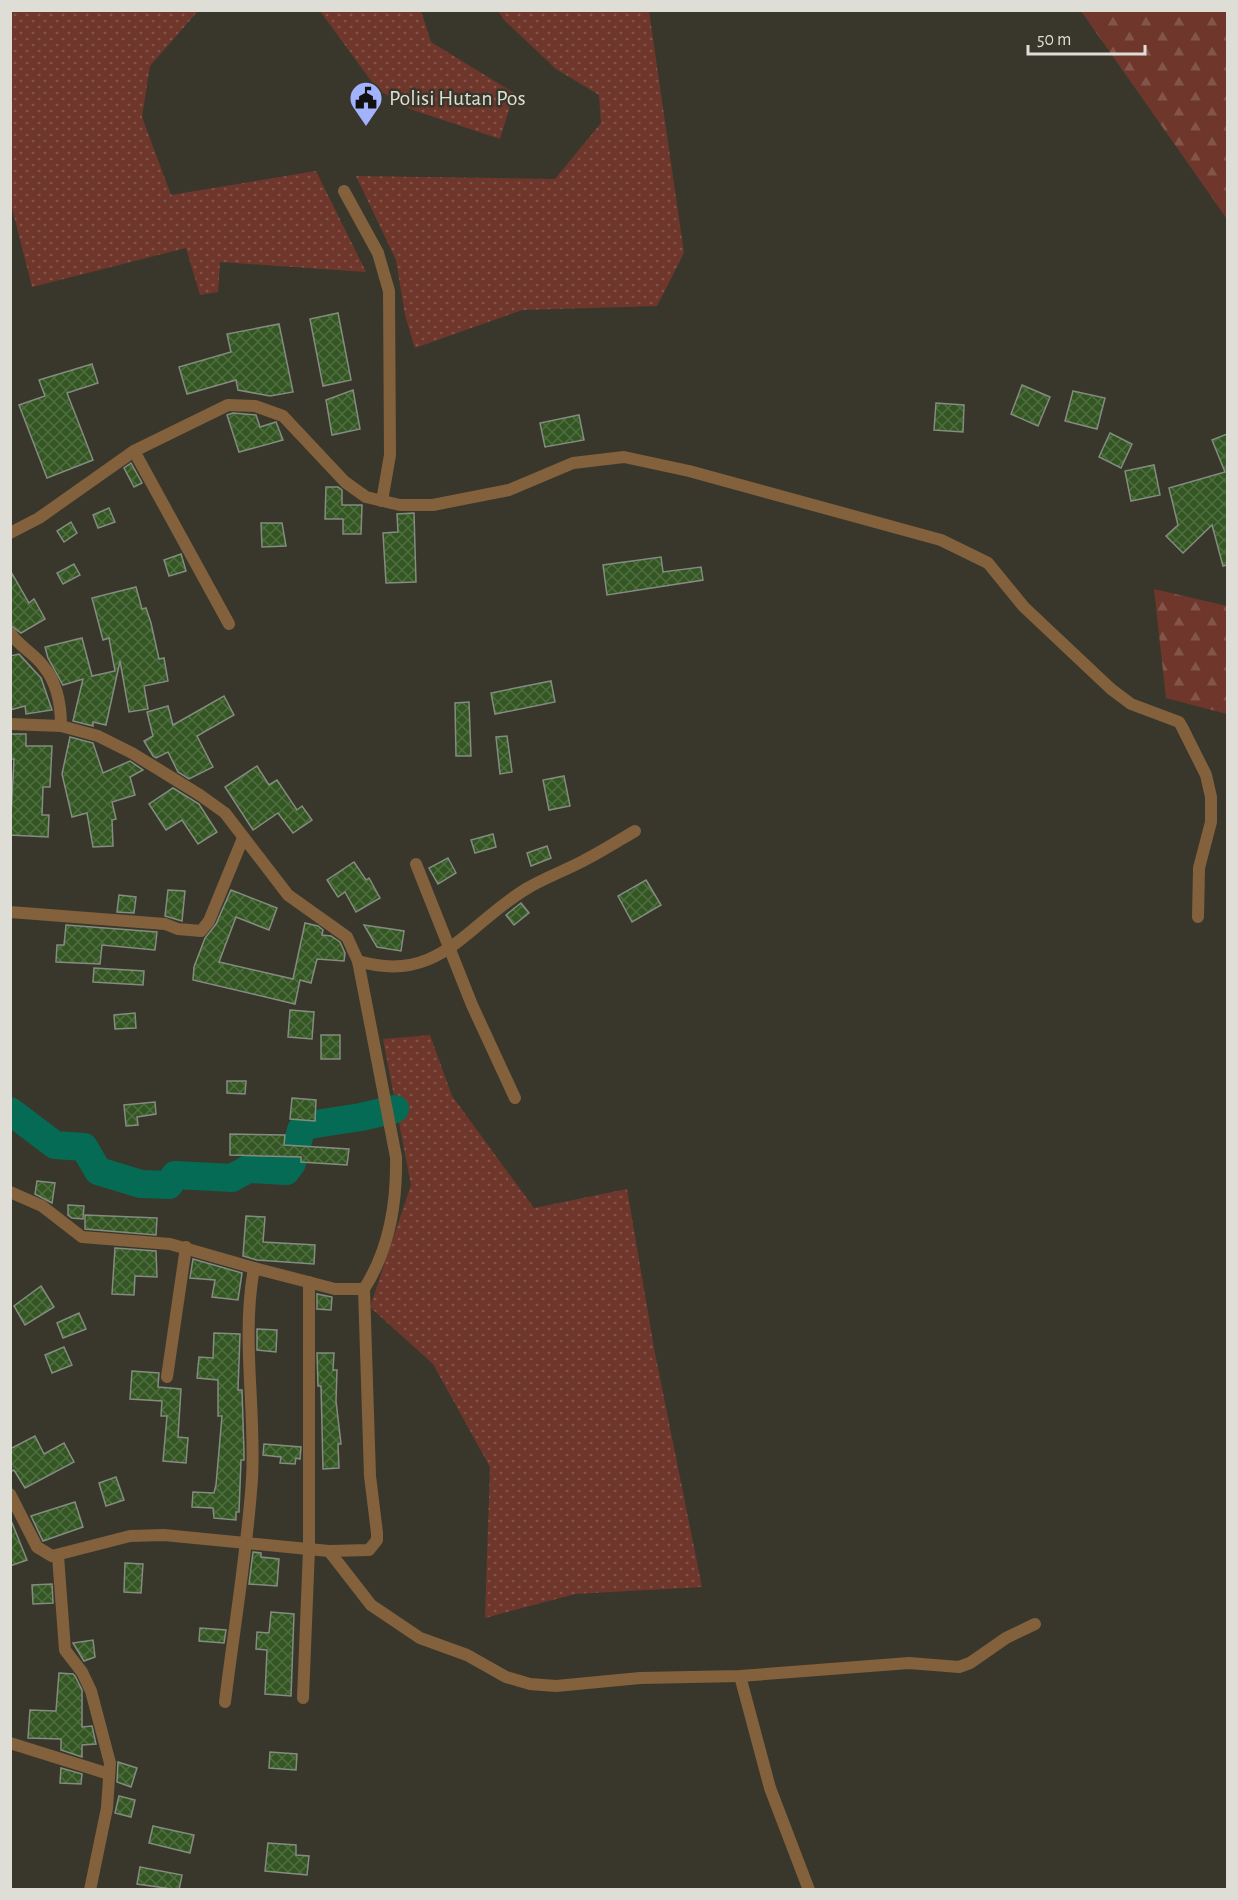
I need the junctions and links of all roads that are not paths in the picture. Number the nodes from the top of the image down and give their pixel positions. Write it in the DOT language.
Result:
graph roads {
  1 [pos="344,191"];
  2 [pos="134,451"];
  3 [pos="382,501"];
  4 [pos="10,533"];
  5 [pos="229,624"];
  6 [pos="10,633"];
  7 [pos="10,724"];
  8 [pos="61,726"];
  9 [pos="635,831"];
  10 [pos="243,838"];
  11 [pos="416,864"];
  12 [pos="10,912"];
  13 [pos="1198,917"];
  14 [pos="449,948"];
  15 [pos="358,960"];
  16 [pos="515,1098"];
  17 [pos="10,1192"];
  18 [pos="186,1247"];
  19 [pos="254,1268"];
  20 [pos="309,1281"];
  21 [pos="364,1289"];
  22 [pos="167,1377"];
  23 [pos="10,1494"];
  24 [pos="244,1544"];
  25 [pos="309,1549"];
  26 [pos="329,1551"];
  27 [pos="58,1556"];
  28 [pos="1035,1624"];
  29 [pos="740,1676"];
  30 [pos="303,1698"];
  31 [pos="225,1702"];
  32 [pos="10,1743"];
  33 [pos="109,1774"];
  34 [pos="90,1890"];
  35 [pos="809,1890"];
  1 -- 3 [label="street"];
  2 -- 3 [label="street"];
  2 -- 4 [label="street"];
  2 -- 5 [label="street"];
  3 -- 13 [label="street"];
  6 -- 8 [label="street"];
  7 -- 8 [label="street"];
  8 -- 10 [label="street"];
  9 -- 14 [label="street"];
  10 -- 12 [label="street"];
  10 -- 15 [label="street"];
  11 -- 14 [label="street"];
  14 -- 15 [label="street"];
  14 -- 16 [label="street"];
  15 -- 21 [label="street"];
  17 -- 18 [label="street"];
  18 -- 19 [label="street"];
  18 -- 22 [label="street"];
  19 -- 20 [label="street"];
  19 -- 24 [label="street"];
  20 -- 21 [label="street"];
  20 -- 25 [label="street"];
  21 -- 26 [label="street"];
  23 -- 27 [label="street"];
  24 -- 25 [label="street"];
  24 -- 27 [label="street"];
  24 -- 31 [label="street"];
  25 -- 26 [label="street"];
  25 -- 30 [label="street"];
  26 -- 29 [label="street"];
  27 -- 33 [label="street"];
  28 -- 29 [label="street"];
  29 -- 35 [label="street"];
  32 -- 33 [label="street"];
  33 -- 34 [label="street"];
}
